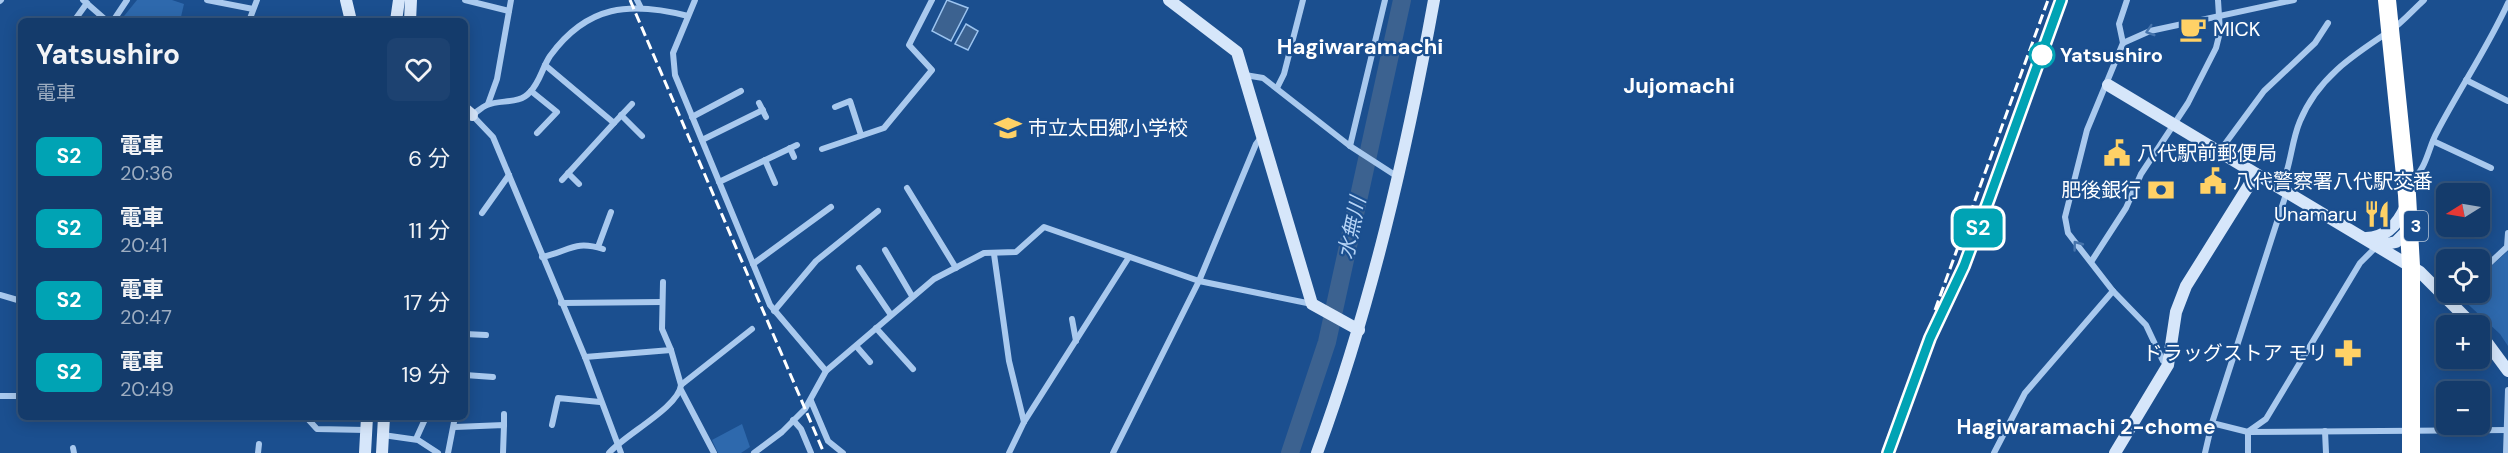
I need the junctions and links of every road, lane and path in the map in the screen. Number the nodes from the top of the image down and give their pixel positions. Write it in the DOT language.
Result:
graph roads {
  1 [pos="127,0"];
  2 [pos="207,0"];
  3 [pos="257,0"];
  4 [pos="346,0"];
  5 [pos="399,0"];
  6 [pos="411,0"];
  7 [pos="465,0"];
  8 [pos="510,0"];
  9 [pos="637,0"];
  10 [pos="695,0"];
  11 [pos="932,0"];
  12 [pos="1169,0"];
  13 [pos="1303,0"];
  14 [pos="1385,0"];
  15 [pos="1434,0"];
  16 [pos="2127,0"];
  17 [pos="2218,0"];
  18 [pos="2294,0"];
  19 [pos="2387,0"];
  20 [pos="2396,0"];
  21 [pos="2424,0"];
  22 [pos="85,2"];
  23 [pos="2508,3"];
  24 [pos="641,8"];
  25 [pos="253,9"];
  26 [pos="509,11"];
  27 [pos="2219,15"];
  28 [pos="688,16"];
  29 [pos="76,18"];
  30 [pos="103,18"];
  31 [pos="114,18"];
  32 [pos="250,18"];
  33 [pos="350,18"];
  34 [pos="396,18"];
  35 [pos="410,18"];
  36 [pos="2328,23"];
  37 [pos="2394,28"];
  38 [pos="2123,43"];
  39 [pos="545,65"];
  40 [pos="1245,75"];
  41 [pos="2466,80"];
  42 [pos="2108,85"];
  43 [pos="1277,88"];
  44 [pos="531,91"];
  45 [pos="741,91"];
  46 [pos="2508,101"];
  47 [pos="488,104"];
  48 [pos="632,104"];
  49 [pos="835,107"];
  50 [pos="468,112"];
  51 [pos="621,115"];
  52 [pos="692,117"];
  53 [pos="766,117"];
  54 [pos="614,123"];
  55 [pos="2174,126"];
  56 [pos="537,133"];
  57 [pos="861,135"];
  58 [pos="1263,135"];
  59 [pos="642,136"];
  60 [pos="702,140"];
  61 [pos="2433,141"];
  62 [pos="797,145"];
  63 [pos="790,148"];
  64 [pos="1353,148"];
  65 [pos="822,149"];
  66 [pos="2218,153"];
  67 [pos="794,157"];
  68 [pos="765,160"];
  69 [pos="2491,168"];
  70 [pos="568,173"];
  71 [pos="2256,174"];
  72 [pos="509,175"];
  73 [pos="1398,178"];
  74 [pos="562,180"];
  75 [pos="2412,180"];
  76 [pos="719,182"];
  77 [pos="775,183"];
  78 [pos="579,184"];
  79 [pos="907,188"];
  80 [pos="2284,189"];
  81 [pos="820,204"];
  82 [pos="831,207"];
  83 [pos="878,211"];
  84 [pos="610,212"];
  85 [pos="825,212"];
  86 [pos="482,213"];
  87 [pos="2411,217"];
  88 [pos="2508,232"];
  89 [pos="2366,238"];
  90 [pos="2377,246"];
  91 [pos="2507,247"];
  92 [pos="885,250"];
  93 [pos="994,254"];
  94 [pos="542,257"];
  95 [pos="1129,257"];
  96 [pos="2091,262"];
  97 [pos="2490,263"];
  98 [pos="753,264"];
  99 [pos="859,268"];
  100 [pos="956,268"];
  101 [pos="2416,269"];
  102 [pos="1199,281"];
  103 [pos="663,282"];
  104 [pos="2436,284"];
  105 [pos="2113,291"];
  106 [pos="0,295"];
  107 [pos="912,296"];
  108 [pos="18,300"];
  109 [pos="561,303"];
  110 [pos="662,303"];
  111 [pos="1318,307"];
  112 [pos="774,311"];
  113 [pos="891,315"];
  114 [pos="1072,319"];
  115 [pos="876,328"];
  116 [pos="752,330"];
  117 [pos="1359,330"];
  118 [pos="468,334"];
  119 [pos="486,335"];
  120 [pos="1076,341"];
  121 [pos="857,347"];
  122 [pos="2490,347"];
  123 [pos="671,350"];
  124 [pos="585,357"];
  125 [pos="870,362"];
  126 [pos="2168,365"];
  127 [pos="913,369"];
  128 [pos="826,371"];
  129 [pos="2508,371"];
  130 [pos="468,375"];
  131 [pos="493,377"];
  132 [pos="681,387"];
  133 [pos="2508,390"];
  134 [pos="0,396"];
  135 [pos="18,396"];
  136 [pos="811,401"];
  137 [pos="600,402"];
  138 [pos="504,414"];
  139 [pos="309,420"];
  140 [pos="367,420"];
  141 [pos="384,420"];
  142 [pos="425,420"];
  143 [pos="455,420"];
  144 [pos="793,420"];
  145 [pos="1024,422"];
  146 [pos="2212,423"];
  147 [pos="504,425"];
  148 [pos="552,425"];
  149 [pos="454,426"];
  150 [pos="366,430"];
  151 [pos="2416,430"];
  152 [pos="2507,430"];
  153 [pos="2325,431"];
  154 [pos="2248,432"];
  155 [pos="383,435"];
  156 [pos="416,440"];
  157 [pos="617,443"];
  158 [pos="259,444"];
  159 [pos="254,453"];
  160 [pos="365,453"];
  161 [pos="382,453"];
  162 [pos="438,453"];
  163 [pos="448,453"];
  164 [pos="503,453"];
  165 [pos="609,453"];
  166 [pos="621,453"];
  167 [pos="714,453"];
  168 [pos="753,453"];
  169 [pos="811,453"];
  170 [pos="843,453"];
  171 [pos="1009,453"];
  172 [pos="1113,453"];
  173 [pos="1317,453"];
  174 [pos="1994,453"];
  175 [pos="2115,453"];
  176 [pos="2205,453"];
  177 [pos="2248,453"];
  178 [pos="2326,453"];
  179 [pos="2411,453"];
  180 [pos="2420,453"];
  181 [pos="2506,453"];
  1 -- 31 [label="street"];
  2 -- 25 [label="street"];
  3 -- 25 [label="street"];
  4 -- 33 [label="street"];
  5 -- 34 [label="street"];
  6 -- 35 [label="street"];
  7 -- 26 [label="street"];
  8 -- 26 [label="street"];
  9 -- 24 [label="street"];
  10 -- 28 [label="street"];
  11 -- 57 [label="street"];
  12 -- 40 [label="street"];
  13 -- 43 [label="street"];
  14 -- 64 [label="street"];
  15 -- 73 [label="street"];
  16 -- 38 [label="street"];
  17 -- 27 [label="street"];
  18 -- 27 [label="street"];
  19 -- 37 [label="highway, 3"];
  20 -- 37 [label="highway, 3"];
  21 -- 37 [label="street"];
  22 -- 29 [label="street"];
  22 -- 30 [label="street"];
  23 -- 41 [label="street"];
  24 -- 28 [label="street"];
  24 -- 39 [label="street"];
  25 -- 32 [label="street"];
  26 -- 47 [label="street"];
  27 -- 38 [label="street, one-way"];
  27 -- 55 [label="street"];
  28 -- 52 [label="street"];
  36 -- 66 [label="street"];
  37 -- 75 [label="highway, 3"];
  37 -- 80 [label="street"];
  37 -- 87 [label="highway, 3"];
  38 -- 42 [label="street"];
  39 -- 44 [label="street"];
  39 -- 54 [label="street"];
  40 -- 43 [label="street"];
  40 -- 58 [label="street"];
  41 -- 46 [label="street"];
  41 -- 61 [label="street"];
  42 -- 55 [label="street"];
  96 -- 42 [label="street, one-way"];
  43 -- 64 [label="street"];
  44 -- 47 [label="street"];
  44 -- 56 [label="street"];
  45 -- 52 [label="street"];
  47 -- 50 [label="street"];
  48 -- 51 [label="street"];
  49 -- 57 [label="street"];
  50 -- 72 [label="street"];
  51 -- 54 [label="street"];
  51 -- 59 [label="street"];
  52 -- 60 [label="street"];
  53 -- 60 [label="street"];
  54 -- 70 [label="street"];
  55 -- 66 [label="street"];
  55 -- 96 [label="street"];
  57 -- 65 [label="street"];
  58 -- 102 [label="street"];
  58 -- 111 [label="street"];
  60 -- 76 [label="street"];
  61 -- 69 [label="street"];
  61 -- 75 [label="street"];
  62 -- 63 [label="street"];
  63 -- 67 [label="street"];
  63 -- 68 [label="street"];
  64 -- 73 [label="street"];
  66 -- 71 [label="street"];
  68 -- 76 [label="street"];
  68 -- 77 [label="street"];
  70 -- 74 [label="street"];
  70 -- 78 [label="street"];
  71 -- 80 [label="street"];
  71 -- 126 [label="street"];
  72 -- 86 [label="street"];
  72 -- 94 [label="street"];
  73 -- 117 [label="street"];
  75 -- 87 [label="highway, 3"];
  76 -- 98 [label="street"];
  79 -- 100 [label="street"];
  80 -- 89 [label="street"];
  80 -- 146 [label="street"];
  81 -- 85 [label="street"];
  82 -- 85 [label="street"];
  83 -- 112 [label="street"];
  84 -- 94 [label="street"];
  85 -- 98 [label="street"];
  87 -- 89 [label="street"];
  87 -- 90 [label="street"];
  87 -- 101 [label="highway, 3"];
  88 -- 91 [label="street"];
  89 -- 90 [label="street"];
  90 -- 101 [label="street"];
  90 -- 154 [label="street"];
  91 -- 97 [label="street"];
  92 -- 107 [label="street"];
  93 -- 95 [label="street"];
  93 -- 100 [label="street"];
  93 -- 145 [label="street"];
  94 -- 109 [label="street"];
  95 -- 102 [label="street"];
  95 -- 120 [label="street"];
  96 -- 105 [label="street"];
  98 -- 112 [label="street"];
  99 -- 113 [label="street"];
  100 -- 107 [label="street"];
  101 -- 104 [label="street"];
  101 -- 151 [label="highway, 3"];
  102 -- 111 [label="street"];
  102 -- 172 [label="street"];
  103 -- 110 [label="street"];
  105 -- 126 [label="street"];
  105 -- 174 [label="street"];
  106 -- 108 [label="street"];
  107 -- 113 [label="street"];
  109 -- 110 [label="street"];
  109 -- 124 [label="street"];
  110 -- 123 [label="street"];
  111 -- 117 [label="street"];
  112 -- 128 [label="street"];
  113 -- 115 [label="street"];
  114 -- 120 [label="street"];
  115 -- 121 [label="street"];
  115 -- 127 [label="street"];
  116 -- 132 [label="street"];
  117 -- 173 [label="street"];
  118 -- 119 [label="street"];
  120 -- 145 [label="street"];
  121 -- 125 [label="street"];
  121 -- 128 [label="street"];
  122 -- 129 [label="street"];
  123 -- 124 [label="street"];
  123 -- 132 [label="street"];
  124 -- 137 [label="street"];
  126 -- 175 [label="street"];
  128 -- 136 [label="street"];
  130 -- 131 [label="street"];
  132 -- 157 [label="street"];
  132 -- 167 [label="street"];
  133 -- 152 [label="street"];
  134 -- 135 [label="street"];
  136 -- 144 [label="street"];
  136 -- 170 [label="street"];
  137 -- 148 [label="street"];
  137 -- 157 [label="street"];
  138 -- 147 [label="street"];
  139 -- 150 [label="street"];
  140 -- 150 [label="street"];
  141 -- 155 [label="street"];
  142 -- 156 [label="street"];
  143 -- 149 [label="street"];
  144 -- 168 [label="street"];
  144 -- 169 [label="street"];
  145 -- 171 [label="street"];
  146 -- 154 [label="street"];
  146 -- 176 [label="street"];
  147 -- 149 [label="street"];
  147 -- 164 [label="street"];
  149 -- 163 [label="street"];
  150 -- 160 [label="street"];
  151 -- 152 [label="street"];
  151 -- 153 [label="street"];
  151 -- 179 [label="highway, 3"];
  151 -- 180 [label="highway, 3"];
  152 -- 181 [label="street"];
  153 -- 154 [label="street"];
  153 -- 178 [label="street"];
  154 -- 177 [label="street"];
  155 -- 156 [label="street"];
  155 -- 161 [label="street"];
  156 -- 162 [label="street"];
  157 -- 165 [label="street"];
  157 -- 166 [label="street"];
  158 -- 159 [label="street"];
}
